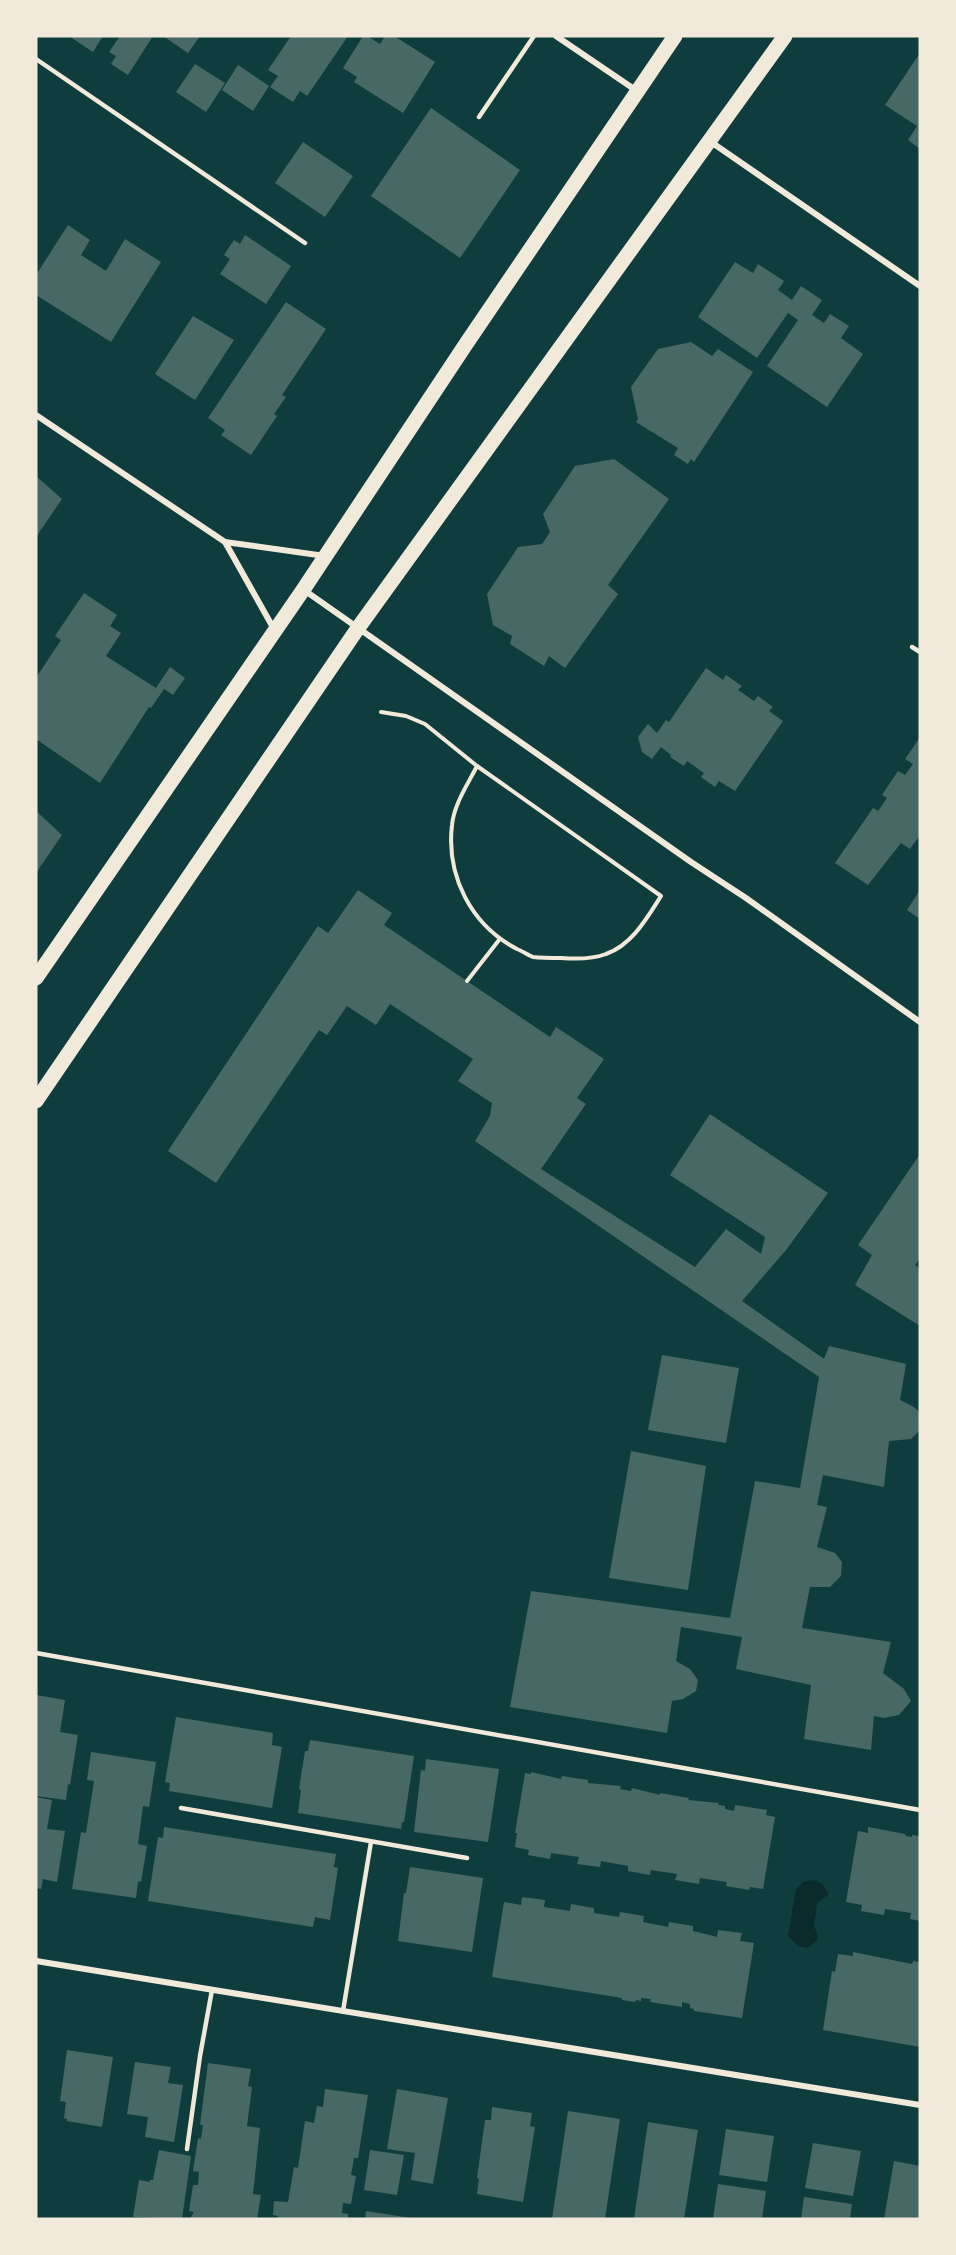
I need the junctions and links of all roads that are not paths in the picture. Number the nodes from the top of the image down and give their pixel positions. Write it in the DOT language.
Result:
graph roads {
  1 [pos="534,36"];
  2 [pos="556,36"];
  3 [pos="675,36"];
  4 [pos="785,36"];
  5 [pos="36,59"];
  6 [pos="638,92"];
  7 [pos="479,117"];
  8 [pos="710,141"];
  9 [pos="306,243"];
  10 [pos="920,286"];
  11 [pos="36,415"];
  12 [pos="225,542"];
  13 [pos="325,556"];
  14 [pos="303,590"];
  15 [pos="358,628"];
  16 [pos="275,631"];
  17 [pos="912,647"];
  18 [pos="920,652"];
  19 [pos="36,978"];
  20 [pos="920,1023"];
  21 [pos="36,1101"];
  22 [pos="36,1653"];
  23 [pos="181,1808"];
  24 [pos="920,1810"];
  25 [pos="371,1842"];
  26 [pos="467,1858"];
  27 [pos="36,1961"];
  28 [pos="213,1990"];
  29 [pos="343,2011"];
  30 [pos="920,2105"];
  31 [pos="187,2149"];
  1 -- 7 [label="lane"];
  2 -- 6 [label="street"];
  3 -- 6 [label="main road"];
  4 -- 8 [label="main road"];
  5 -- 9 [label="lane"];
  6 -- 13 [label="main road"];
  8 -- 10 [label="street"];
  8 -- 15 [label="main road"];
  11 -- 12 [label="street"];
  12 -- 13 [label="street"];
  12 -- 16 [label="street"];
  13 -- 14 [label="main road"];
  14 -- 15 [label="street"];
  14 -- 16 [label="main road"];
  15 -- 20 [label="street"];
  15 -- 21 [label="main road"];
  16 -- 19 [label="main road"];
  17 -- 18 [label="lane"];
  22 -- 24 [label="lane"];
  23 -- 25 [label="lane"];
  25 -- 26 [label="lane"];
  25 -- 29 [label="lane"];
  27 -- 28 [label="street"];
  28 -- 29 [label="street"];
  28 -- 31 [label="lane"];
  29 -- 30 [label="street"];
}
